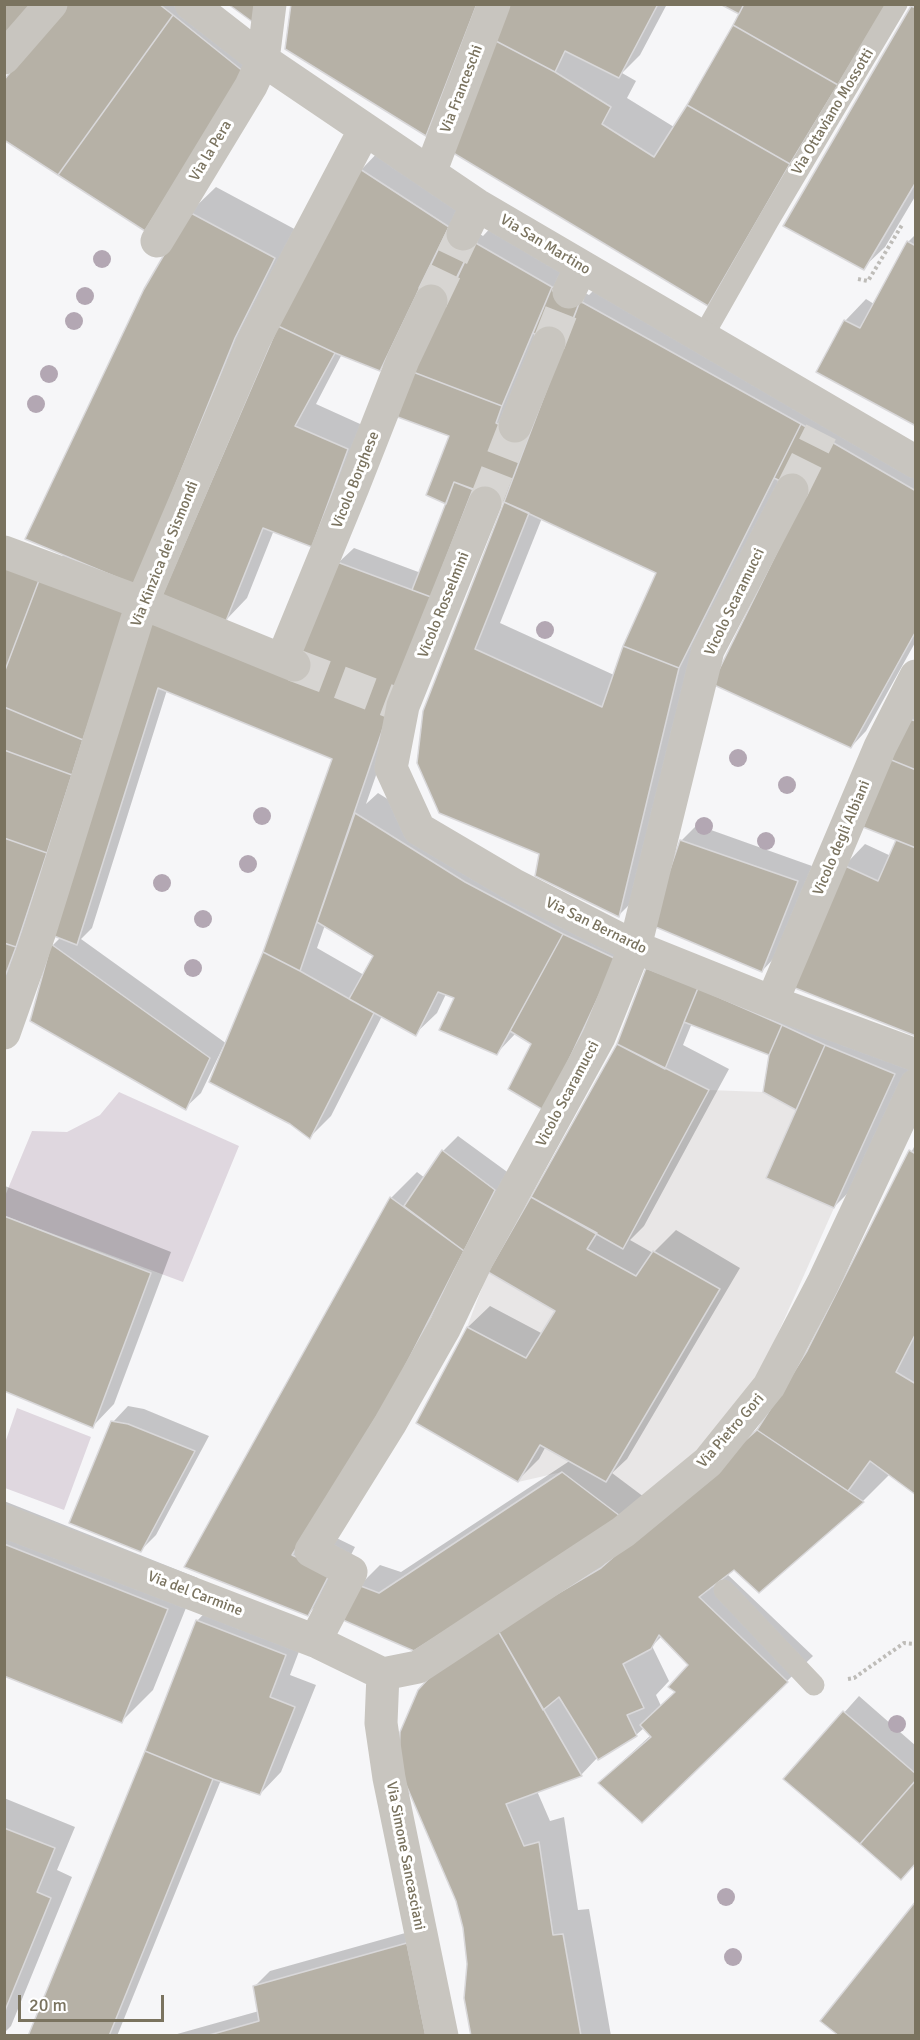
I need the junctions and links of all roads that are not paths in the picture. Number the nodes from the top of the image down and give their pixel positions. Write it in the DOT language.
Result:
graph roads {
  1 [pos="51,4"];
  2 [pos="191,4"];
  3 [pos="270,4"];
  4 [pos="494,4"];
  5 [pos="897,4"];
  6 [pos="4,58"];
  7 [pos="263,60"];
  8 [pos="365,129"];
  9 [pos="430,173"];
  10 [pos="477,205"];
  11 [pos="463,234"];
  12 [pos="157,241"];
  13 [pos="431,301"];
  14 [pos="702,339"];
  15 [pos="549,343"];
  16 [pos="515,426"];
  17 [pos="915,462"];
  18 [pos="792,490"];
  19 [pos="485,503"];
  20 [pos="4,552"];
  21 [pos="142,603"];
  22 [pos="915,676"];
  23 [pos="398,704"];
  24 [pos="635,947"];
  25 [pos="772,1002"];
  26 [pos="4,1033"];
  27 [pos="915,1055"];
  28 [pos="915,1084"];
  29 [pos="4,1521"];
  30 [pos="724,1590"];
  31 [pos="315,1641"];
  32 [pos="383,1674"];
  33 [pos="814,1685"];
  34 [pos="442,2036"];
  1 -- 6 [label="street"];
  2 -- 7 [label="street, Via San Martino"];
  3 -- 7 [label="street, Via la Pera"];
  4 -- 9 [label="street, Via Franceschi"];
  5 -- 14 [label="lane, Via Ottaviano Mossotti"];
  7 -- 8 [label="street, Via San Martino"];
  7 -- 12 [label="street, Via la Pera"];
  8 -- 9 [label="street, Via San Martino"];
  8 -- 21 [label="street, Via Kinzica dei Sismondi"];
  9 -- 10 [label="street, Via San Martino"];
  10 -- 11 [label="street"];
  10 -- 14 [label="street, Via San Martino"];
  13 -- 21 [label="street, Vicolo Borghese"];
  14 -- 17 [label="street, Via San Martino"];
  15 -- 16 [label="street"];
  18 -- 24 [label="street, Vicolo Scaramucci"];
  19 -- 23 [label="street, Vicolo Rosselmini"];
  20 -- 21 [label="street"];
  21 -- 26 [label="street, Via Kinzica dei Sismondi"];
  22 -- 25 [label="street, Vicolo degli Albiani"];
  23 -- 24 [label="street, Via San Bernardo"];
  24 -- 25 [label="street, Via San Bernardo"];
  24 -- 31 [label="street, Vicolo Scaramucci"];
  25 -- 27 [label="street, Via San Bernardo"];
  28 -- 32 [label="street, Via Pietro Gori"];
  29 -- 31 [label="street, Via del Carmine"];
  30 -- 33 [label="lane"];
  31 -- 32 [label="street, Via del Carmine"];
  32 -- 34 [label="street, Via Simone Sancasciani"];
}
